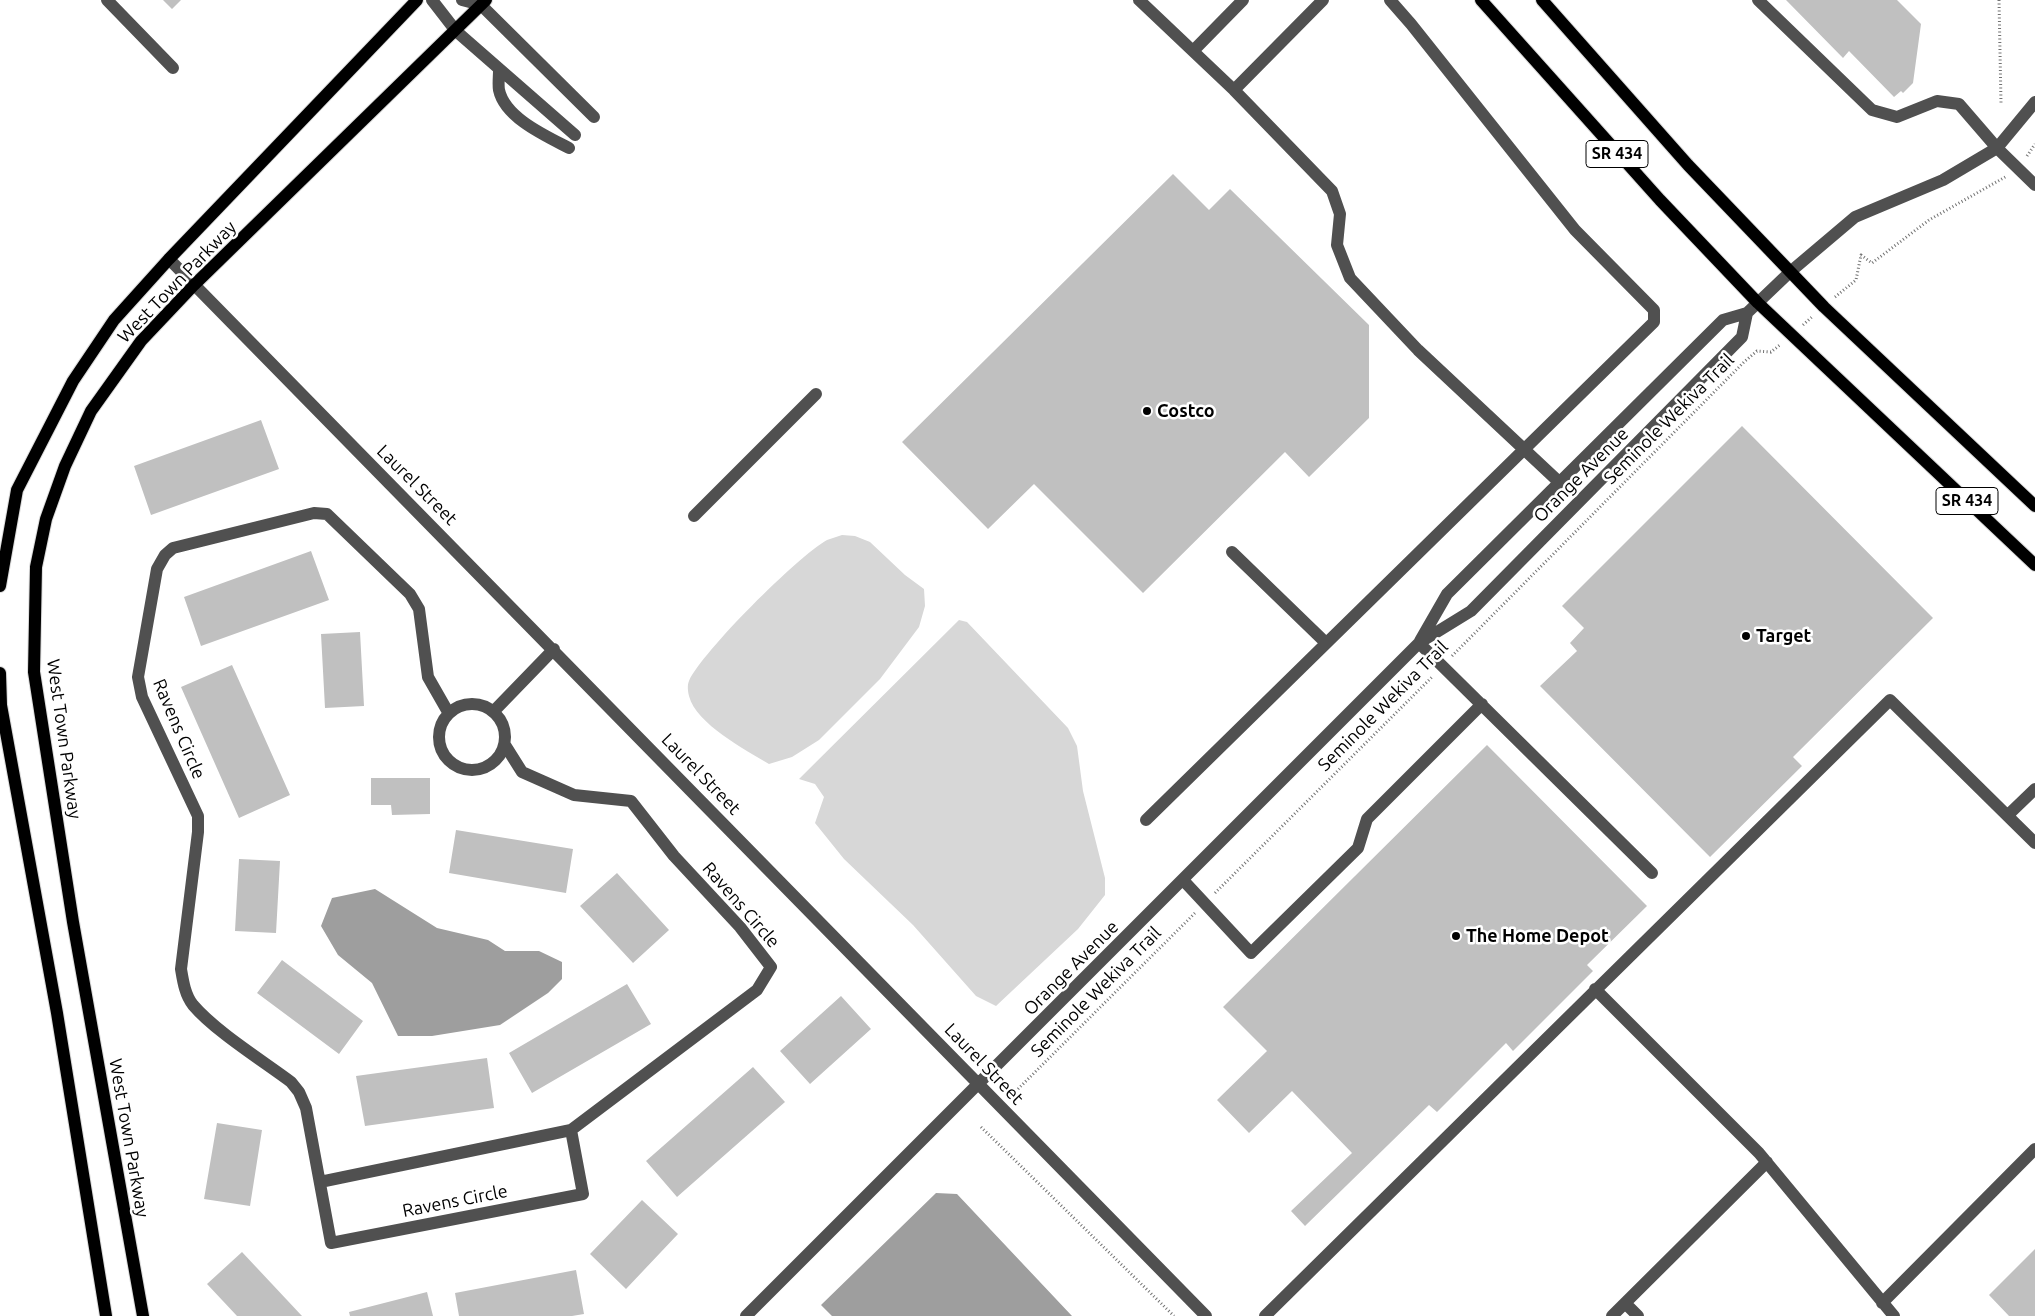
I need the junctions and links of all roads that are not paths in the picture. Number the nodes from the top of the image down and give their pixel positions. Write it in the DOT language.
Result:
graph roads {
  1 [pos="107,0"];
  2 [pos="417,0"];
  3 [pos="432,0"];
  4 [pos="462,0"];
  5 [pos="1242,0"];
  6 [pos="1324,0"];
  7 [pos="1390,0"];
  8 [pos="1481,0"];
  9 [pos="1542,0"];
  10 [pos="1758,0"];
  11 [pos="483,2"];
  12 [pos="1147,2"];
  13 [pos="456,31"];
  14 [pos="1194,50"];
  15 [pos="173,68"];
  16 [pos="499,70"];
  17 [pos="1234,90"];
  18 [pos="2035,102"];
  19 [pos="594,117"];
  20 [pos="575,135"];
  21 [pos="569,148"];
  22 [pos="1997,148"];
  23 [pos="2035,185"];
  24 [pos="169,259"];
  25 [pos="1790,272"];
  26 [pos="194,285"];
  27 [pos="1758,303"];
  28 [pos="1747,313"];
  29 [pos="816,394"];
  30 [pos="1523,450"];
  31 [pos="1559,482"];
  32 [pos="2035,506"];
  33 [pos="694,516"];
  34 [pos="1232,552"];
  35 [pos="2035,565"];
  36 [pos="0,586"];
  37 [pos="1326,643"];
  38 [pos="1419,643"];
  39 [pos="554,649"];
  40 [pos="0,673"];
  41 [pos="1482,704"];
  42 [pos="494,711"];
  43 [pos="448,712"];
  44 [pos="505,745"];
  45 [pos="2035,789"];
  46 [pos="2008,815"];
  47 [pos="1146,820"];
  48 [pos="2035,843"];
  49 [pos="1652,872"];
  50 [pos="1183,880"];
  51 [pos="1595,989"];
  52 [pos="980,1085"];
  53 [pos="572,1130"];
  54 [pos="2035,1149"];
  55 [pos="1767,1162"];
  56 [pos="320,1182"];
  57 [pos="1625,1303"];
  58 [pos="1882,1303"];
  59 [pos="106,1316"];
  60 [pos="143,1316"];
  61 [pos="746,1316"];
  62 [pos="1206,1316"];
  63 [pos="1265,1316"];
  64 [pos="1612,1316"];
  65 [pos="1638,1316"];
  66 [pos="1894,1316"];
  1 -- 15 [label="street"];
  2 -- 24 [label="main road, West Town Parkway"];
  3 -- 13 [label="street"];
  4 -- 11 [label="street"];
  5 -- 14 [label="street"];
  6 -- 17 [label="street"];
  7 -- 30 [label="street"];
  8 -- 27 [label="main road, SR 434"];
  9 -- 25 [label="main road, SR 434"];
  10 -- 22 [label="street"];
  11 -- 13 [label="main road, West Town Parkway"];
  11 -- 19 [label="street"];
  12 -- 14 [label="street"];
  13 -- 16 [label="street"];
  13 -- 26 [label="main road, West Town Parkway"];
  14 -- 17 [label="street"];
  16 -- 20 [label="street"];
  16 -- 21 [label="street"];
  17 -- 30 [label="street"];
  18 -- 22 [label="street, Orange Avenue"];
  22 -- 23 [label="street"];
  22 -- 25 [label="street, Orange Avenue"];
  24 -- 26 [label="street, Laurel Street"];
  24 -- 36 [label="main road, West Town Parkway"];
  25 -- 27 [label="street, Orange Avenue"];
  25 -- 32 [label="main road, SR 434"];
  26 -- 39 [label="street, Laurel Street"];
  26 -- 60 [label="main road, West Town Parkway"];
  27 -- 28 [label="street, Orange Avenue"];
  27 -- 35 [label="main road, SR 434"];
  28 -- 31 [label="street, Orange Avenue"];
  28 -- 38 [label="street, Orange Avenue"];
  29 -- 33 [label="street"];
  30 -- 31 [label="street"];
  30 -- 37 [label="street"];
  31 -- 38 [label="street, Orange Avenue"];
  34 -- 37 [label="street"];
  37 -- 47 [label="street"];
  38 -- 41 [label="street"];
  38 -- 50 [label="street, Orange Avenue"];
  39 -- 42 [label="street"];
  39 -- 52 [label="street, Laurel Street"];
  40 -- 59 [label="main road"];
  41 -- 49 [label="street"];
  41 -- 50 [label="street"];
  42 -- 43 [label="street"];
  42 -- 44 [label="street, Ravens Circle"];
  43 -- 44 [label="street"];
  43 -- 56 [label="street, Ravens Circle"];
  44 -- 53 [label="street, Ravens Circle"];
  45 -- 46 [label="street"];
  46 -- 48 [label="street"];
  46 -- 51 [label="street"];
  50 -- 52 [label="street, Orange Avenue"];
  51 -- 55 [label="street"];
  51 -- 63 [label="street"];
  52 -- 61 [label="street, Orange Avenue"];
  52 -- 62 [label="street, Laurel Street"];
  53 -- 56 [label="street, Ravens Circle"];
  53 -- 56 [label="street, Ravens Circle"];
  54 -- 58 [label="street"];
  55 -- 57 [label="street"];
  55 -- 58 [label="street"];
  57 -- 64 [label="street"];
  57 -- 65 [label="street"];
  58 -- 66 [label="street"];
}
